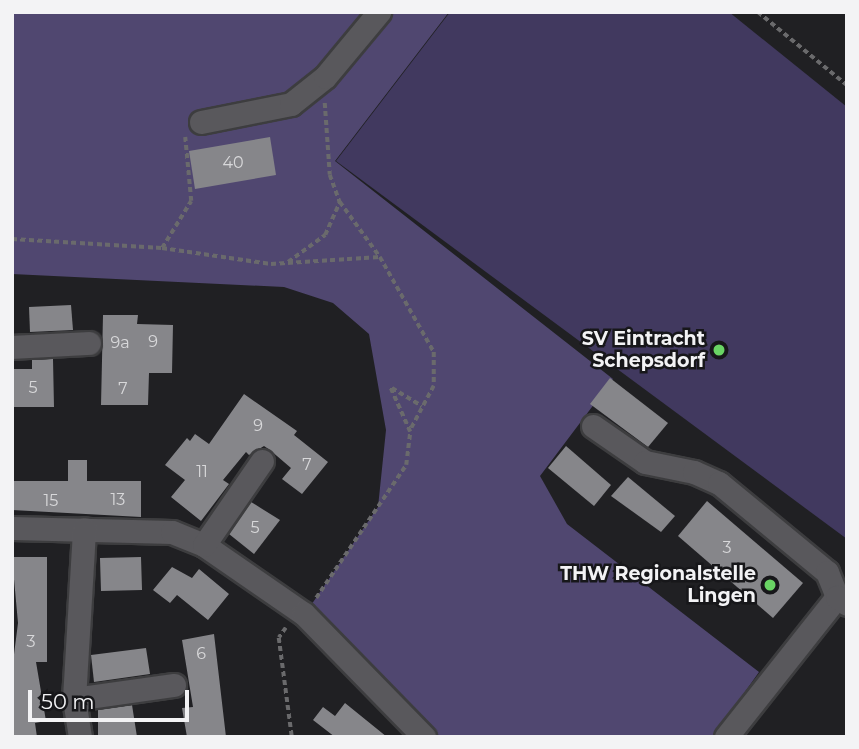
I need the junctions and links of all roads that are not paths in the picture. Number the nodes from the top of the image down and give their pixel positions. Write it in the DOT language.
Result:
graph roads {
  1 [pos="379,12"];
  2 [pos="201,122"];
  3 [pos="89,343"];
  4 [pos="12,347"];
  5 [pos="593,426"];
  6 [pos="262,461"];
  7 [pos="12,527"];
  8 [pos="83,529"];
  9 [pos="204,545"];
  10 [pos="842,600"];
  11 [pos="174,685"];
  12 [pos="74,699"];
  13 [pos="80,737"];
  14 [pos="424,737"];
  15 [pos="726,737"];
  1 -- 2 [label="street"];
  3 -- 4 [label="street"];
  5 -- 10 [label="street"];
  6 -- 9 [label="street"];
  7 -- 8 [label="street"];
  8 -- 9 [label="street"];
  8 -- 12 [label="street"];
  9 -- 14 [label="street"];
  10 -- 15 [label="street"];
  11 -- 12 [label="street"];
  12 -- 13 [label="street"];
}
